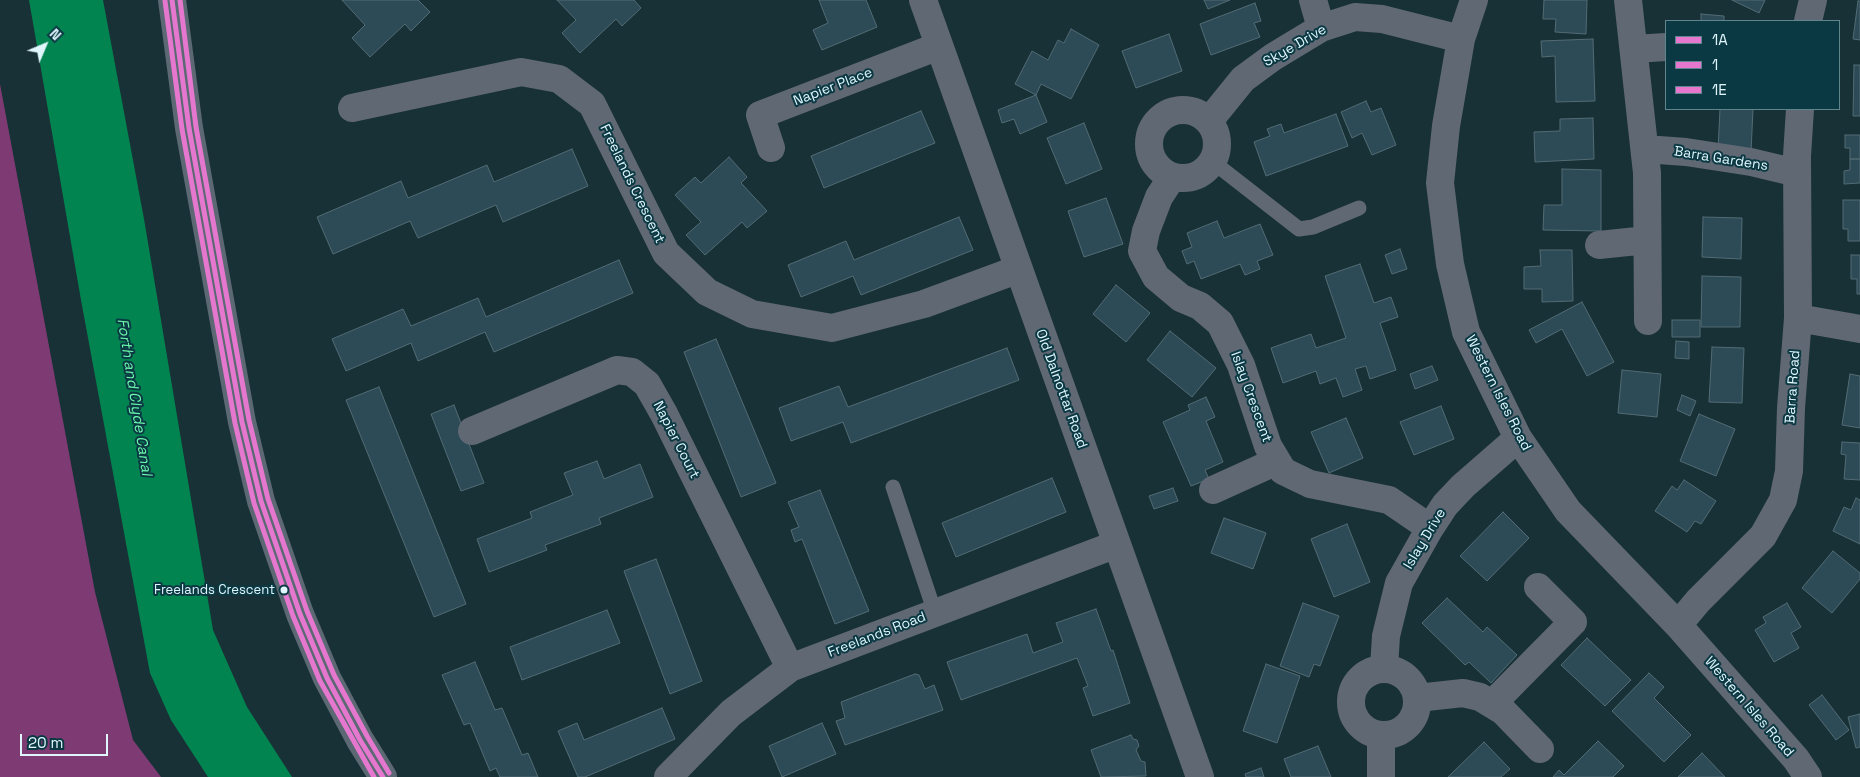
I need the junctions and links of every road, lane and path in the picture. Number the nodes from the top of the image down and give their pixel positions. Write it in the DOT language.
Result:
graph roads {
  1 [pos="172,0"];
  2 [pos="923,0"];
  3 [pos="1313,0"];
  4 [pos="1474,0"];
  5 [pos="1628,0"];
  6 [pos="1812,0"];
  7 [pos="1808,20"];
  8 [pos="1321,28"];
  9 [pos="1461,39"];
  10 [pos="939,46"];
  11 [pos="1665,47"];
  12 [pos="1634,49"];
  13 [pos="352,108"];
  14 [pos="1800,110"];
  15 [pos="1209,121"];
  16 [pos="771,148"];
  17 [pos="1645,150"];
  18 [pos="1213,162"];
  19 [pos="1796,173"];
  20 [pos="1172,177"];
  21 [pos="1359,208"];
  22 [pos="1647,240"];
  23 [pos="1599,245"];
  24 [pos="1019,269"];
  25 [pos="1798,318"];
  26 [pos="1648,321"];
  27 [pos="1860,329"];
  28 [pos="472,431"];
  29 [pos="1518,438"];
  30 [pos="1277,461"];
  31 [pos="893,487"];
  32 [pos="1213,490"];
  33 [pos="1430,528"];
  34 [pos="1117,544"];
  35 [pos="1538,586"];
  36 [pos="936,613"];
  37 [pos="1678,625"];
  38 [pos="790,668"];
  39 [pos="1384,668"];
  40 [pos="1417,698"];
  41 [pos="1492,704"];
  42 [pos="1381,735"];
  43 [pos="1540,749"];
  44 [pos="383,777"];
  45 [pos="668,777"];
  46 [pos="1200,777"];
  47 [pos="1382,777"];
  48 [pos="1808,777"];
  1 -- 44 [label="main road"];
  2 -- 10 [label="street, Old Dalnottar Road"];
  3 -- 8 [label="street"];
  4 -- 9 [label="street, Western Isles Road"];
  5 -- 12 [label="street"];
  6 -- 7 [label="street"];
  8 -- 9 [label="street, Skye Drive"];
  8 -- 15 [label="street, Skye Drive"];
  9 -- 29 [label="street, Western Isles Road"];
  10 -- 16 [label="street, Napier Place"];
  10 -- 24 [label="street, Old Dalnottar Road"];
  11 -- 12 [label="street"];
  12 -- 17 [label="street"];
  13 -- 24 [label="street, Freelands Crescent"];
  14 -- 19 [label="street, Barra Road"];
  15 -- 18 [label="street"];
  15 -- 20 [label="street"];
  17 -- 19 [label="street, Barra Gardens"];
  17 -- 22 [label="street"];
  18 -- 20 [label="street"];
  18 -- 21 [label="lane"];
  19 -- 25 [label="street, Barra Road"];
  20 -- 30 [label="street, Islay Crescent"];
  22 -- 23 [label="street"];
  22 -- 26 [label="street"];
  24 -- 34 [label="street, Old Dalnottar Road"];
  25 -- 27 [label="street"];
  25 -- 37 [label="street, Barra Road"];
  28 -- 38 [label="street, Napier Court"];
  29 -- 33 [label="street, Islay Drive"];
  29 -- 37 [label="street, Western Isles Road"];
  30 -- 32 [label="street"];
  30 -- 33 [label="street, Islay Crescent"];
  31 -- 36 [label="lane"];
  33 -- 39 [label="street, Islay Drive"];
  34 -- 36 [label="street, Freelands Road"];
  34 -- 46 [label="street, Old Dalnottar Road"];
  35 -- 41 [label="street"];
  36 -- 38 [label="street, Freelands Road"];
  37 -- 48 [label="street, Western Isles Road"];
  38 -- 45 [label="street, Freelands Road"];
  39 -- 40 [label="street"];
  39 -- 42 [label="street"];
  40 -- 41 [label="street"];
  40 -- 42 [label="street"];
  41 -- 43 [label="street"];
  42 -- 47 [label="street"];
}
